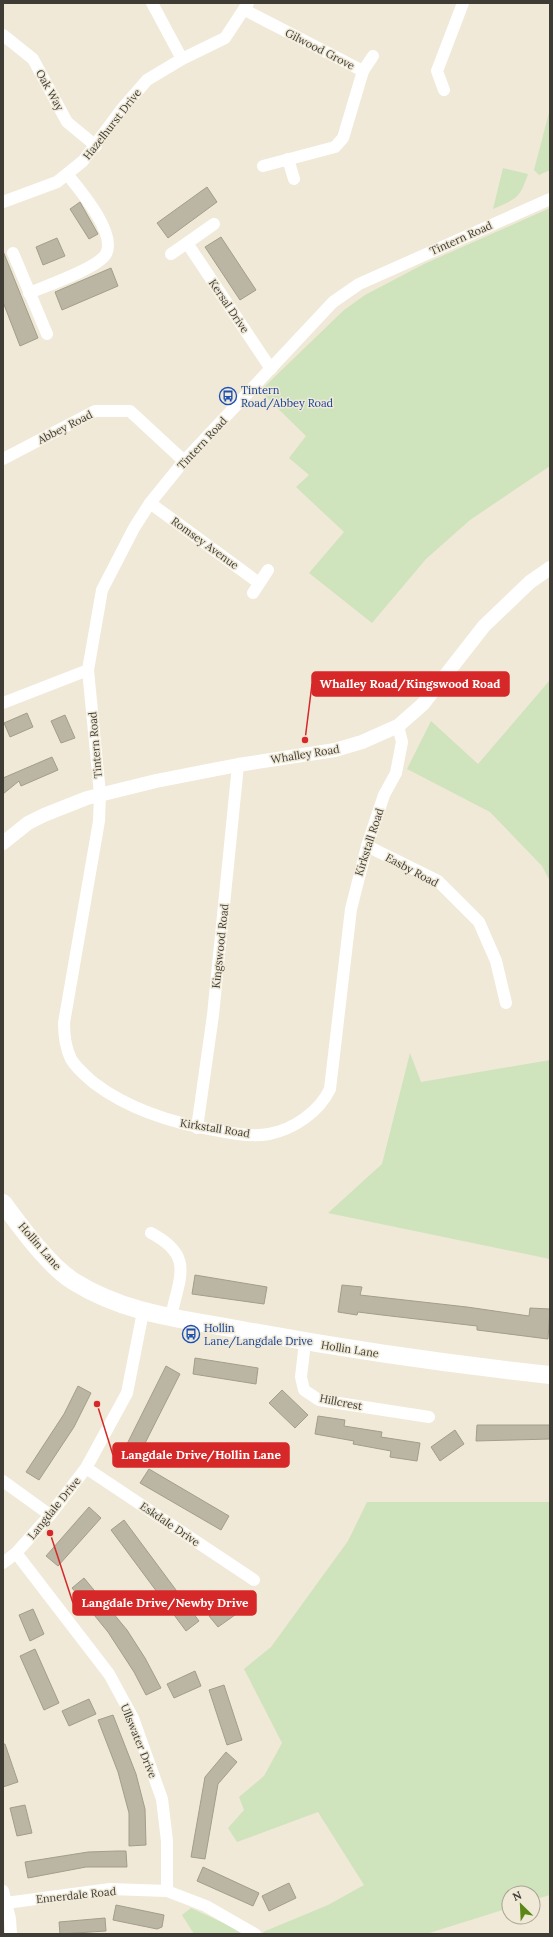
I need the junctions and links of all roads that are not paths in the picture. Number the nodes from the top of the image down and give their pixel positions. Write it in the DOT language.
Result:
graph roads {
  1 [pos="152,3"];
  2 [pos="463,3"];
  3 [pos="246,6"];
  4 [pos="3,35"];
  5 [pos="373,56"];
  6 [pos="182,59"];
  7 [pos="363,71"];
  8 [pos="444,90"];
  9 [pos="96,146"];
  10 [pos="288,159"];
  11 [pos="263,166"];
  12 [pos="68,174"];
  13 [pos="294,179"];
  14 [pos="550,199"];
  15 [pos="3,202"];
  16 [pos="214,224"];
  17 [pos="187,243"];
  18 [pos="13,253"];
  19 [pos="171,254"];
  20 [pos="30,293"];
  21 [pos="47,334"];
  22 [pos="271,369"];
  23 [pos="3,459"];
  24 [pos="184,461"];
  25 [pos="150,504"];
  26 [pos="550,568"];
  27 [pos="268,570"];
  28 [pos="88,670"];
  29 [pos="3,703"];
  30 [pos="398,726"];
  31 [pos="238,765"];
  32 [pos="100,794"];
  33 [pos="3,843"];
  34 [pos="367,846"];
  35 [pos="506,1003"];
  36 [pos="197,1128"];
  37 [pos="3,1202"];
  38 [pos="151,1233"];
  39 [pos="143,1312"];
  40 [pos="172,1317"];
  41 [pos="306,1342"];
  42 [pos="550,1375"];
  43 [pos="429,1417"];
  44 [pos="86,1468"];
  45 [pos="3,1482"];
  46 [pos="50,1515"];
  47 [pos="16,1553"];
  48 [pos="3,1562"];
  49 [pos="254,1580"];
  50 [pos="3,1891"];
  51 [pos="168,1891"];
  52 [pos="6,1903"];
  53 [pos="11,1934"];
  54 [pos="255,1934"];
  1 -- 6 [label="street"];
  2 -- 8 [label="street"];
  3 -- 6 [label="street, Hazelhurst Drive"];
  3 -- 7 [label="street, Gilwood Grove"];
  4 -- 9 [label="street, Oak Way"];
  5 -- 7 [label="street"];
  6 -- 9 [label="street, Hazelhurst Drive"];
  7 -- 10 [label="street, Gilwood Grove"];
  9 -- 12 [label="street, Hazelhurst Drive"];
  10 -- 11 [label="street, Gilwood Grove"];
  10 -- 13 [label="street"];
  12 -- 15 [label="street, Hazelhurst Drive"];
  12 -- 20 [label="street"];
  14 -- 22 [label="street, Tintern Road"];
  16 -- 17 [label="street"];
  17 -- 19 [label="street"];
  17 -- 22 [label="street, Kersal Drive"];
  18 -- 20 [label="street"];
  20 -- 21 [label="street"];
  22 -- 24 [label="street, Tintern Road"];
  23 -- 24 [label="street, Abbey Road"];
  24 -- 25 [label="street, Tintern Road"];
  25 -- 27 [label="street, Romsey Avenue"];
  25 -- 28 [label="street, Tintern Road"];
  26 -- 30 [label="street, Whalley Road"];
  28 -- 29 [label="street"];
  28 -- 32 [label="street, Tintern Road"];
  30 -- 31 [label="street, Whalley Road"];
  30 -- 34 [label="street, Kirkstall Road"];
  31 -- 32 [label="street, Whalley Road"];
  31 -- 36 [label="street, Kingswood Road"];
  32 -- 33 [label="street, Whalley Road"];
  32 -- 36 [label="street, Kirkstall Road"];
  34 -- 35 [label="street, Easby Road"];
  34 -- 36 [label="street, Kirkstall Road"];
  37 -- 39 [label="main road, Hollin Lane"];
  38 -- 40 [label="street"];
  39 -- 40 [label="main road, Hollin Lane"];
  39 -- 44 [label="street, Langdale Drive"];
  40 -- 41 [label="main road, Hollin Lane"];
  41 -- 42 [label="main road, Hollin Lane"];
  41 -- 43 [label="street, Hillcrest"];
  44 -- 46 [label="street, Langdale Drive"];
  44 -- 49 [label="street, Eskdale Drive"];
  45 -- 46 [label="street"];
  46 -- 47 [label="street, Langdale Drive"];
  47 -- 48 [label="street, Langdale Drive"];
  47 -- 51 [label="street, Ullswater Drive"];
  50 -- 52 [label="street"];
  51 -- 52 [label="street, Ennerdale Road"];
  51 -- 54 [label="street, Ennerdale Road"];
  52 -- 53 [label="street"];
}
